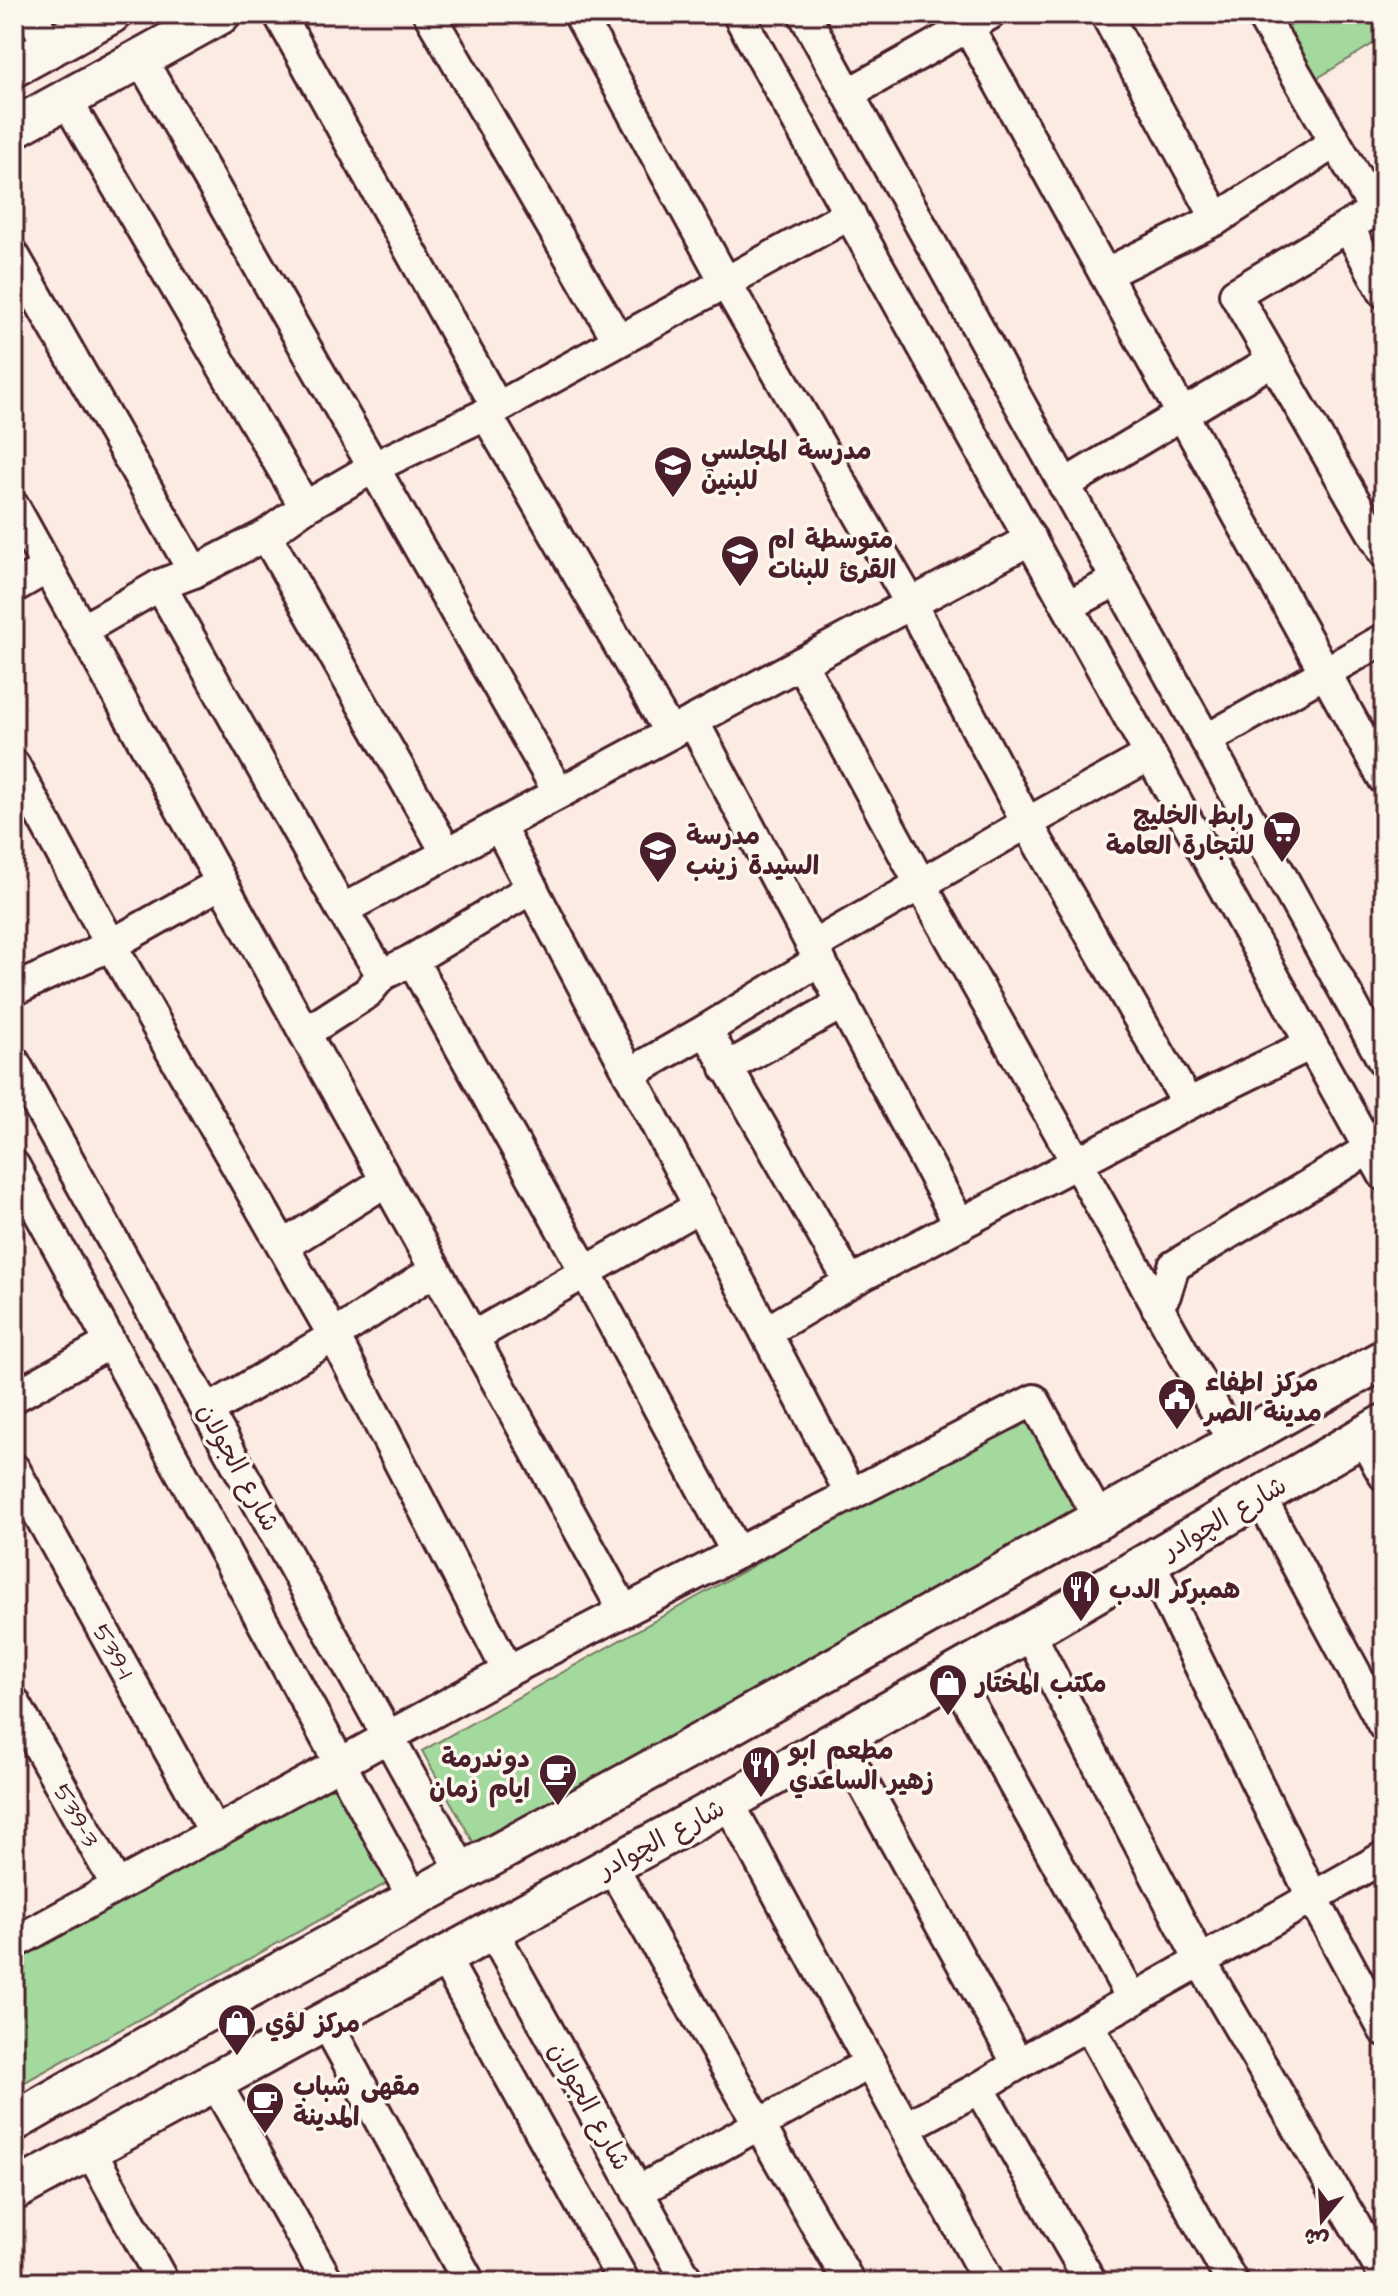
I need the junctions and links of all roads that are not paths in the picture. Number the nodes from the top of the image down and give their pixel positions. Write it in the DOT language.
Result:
graph roads {
  1 [pos="31,14"];
  2 [pos="111,14"];
  3 [pos="221,14"];
  4 [pos="279,14"];
  5 [pos="429,14"];
  6 [pos="579,14"];
  7 [pos="738,14"];
  8 [pos="804,14"];
  9 [pos="1106,14"];
  10 [pos="1261,14"];
  11 [pos="973,18"];
  12 [pos="50,47"];
  13 [pos="141,59"];
  14 [pos="14,67"];
  15 [pos="848,94"];
  16 [pos="67,101"];
  17 [pos="14,128"];
  18 [pos="1335,142"];
  19 [pos="1380,208"];
  20 [pos="850,214"];
  21 [pos="1217,219"];
  22 [pos="1348,227"];
  23 [pos="14,256"];
  24 [pos="1105,274"];
  25 [pos="726,283"];
  26 [pos="1384,292"];
  27 [pos="618,340"];
  28 [pos="1273,360"];
  29 [pos="492,410"];
  30 [pos="1183,415"];
  31 [pos="374,467"];
  32 [pos="1064,485"];
  33 [pos="14,507"];
  34 [pos="305,507"];
  35 [pos="266,535"];
  36 [pos="1031,539"];
  37 [pos="1384,552"];
  38 [pos="47,568"];
  39 [pos="194,572"];
  40 [pos="1117,580"];
  41 [pos="160,585"];
  42 [pos="14,587"];
  43 [pos="911,604"];
  44 [pos="1068,606"];
  45 [pos="82,630"];
  46 [pos="1384,639"];
  47 [pos="801,663"];
  48 [pos="1325,672"];
  49 [pos="682,727"];
  50 [pos="1206,740"];
  51 [pos="1150,755"];
  52 [pos="14,765"];
  53 [pos="1384,779"];
  54 [pos="559,793"];
  55 [pos="1027,823"];
  56 [pos="499,826"];
  57 [pos="447,853"];
  58 [pos="221,883"];
  59 [pos="921,885"];
  60 [pos="532,888"];
  61 [pos="342,910"];
  62 [pos="111,945"];
  63 [pos="816,953"];
  64 [pos="412,960"];
  65 [pos="382,975"];
  66 [pos="14,990"];
  67 [pos="843,1003"];
  68 [pos="706,1030"];
  69 [pos="305,1033"];
  70 [pos="1311,1044"];
  71 [pos="14,1062"];
  72 [pos="1384,1062"];
  73 [pos="726,1068"];
  74 [pos="629,1074"];
  75 [pos="1188,1104"];
  76 [pos="1377,1162"];
  77 [pos="1076,1165"];
  78 [pos="14,1166"];
  79 [pos="386,1181"];
  80 [pos="700,1206"];
  81 [pos="960,1225"];
  82 [pos="283,1246"];
  83 [pos="435,1270"];
  84 [pos="585,1271"];
  85 [pos="850,1282"];
  86 [pos="1157,1307"];
  87 [pos="766,1332"];
  88 [pos="334,1336"];
  89 [pos="473,1337"];
  90 [pos="110,1343"];
  91 [pos="1384,1359"];
  92 [pos="14,1397"];
  93 [pos="208,1411"];
  94 [pos="1373,1430"];
  95 [pos="1234,1443"];
  96 [pos="14,1469"];
  97 [pos="1384,1475"];
  98 [pos="1169,1480"];
  99 [pos="851,1494"];
  100 [pos="1260,1497"];
  101 [pos="1099,1519"];
  102 [pos="1201,1531"];
  103 [pos="737,1553"];
  104 [pos="1149,1561"];
  105 [pos="624,1611"];
  106 [pos="1029,1632"];
  107 [pos="508,1671"];
  108 [pos="953,1674"];
  109 [pos="14,1702"];
  110 [pos="1384,1726"];
  111 [pos="389,1737"];
  112 [pos="839,1740"];
  113 [pos="340,1764"];
  114 [pos="728,1802"];
  115 [pos="215,1833"];
  116 [pos="1384,1857"];
  117 [pos="611,1865"];
  118 [pos="463,1872"];
  119 [pos="117,1886"];
  120 [pos="1313,1898"];
  121 [pos="414,1899"];
  122 [pos="492,1930"];
  123 [pos="14,1943"];
  124 [pos="443,1956"];
  125 [pos="1201,1962"];
  126 [pos="1133,2000"];
  127 [pos="325,2020"];
  128 [pos="1089,2026"];
  129 [pos="1384,2030"];
  130 [pos="870,2063"];
  131 [pos="1018,2064"];
  132 [pos="215,2082"];
  133 [pos="979,2088"];
  134 [pos="14,2122"];
  135 [pos="760,2123"];
  136 [pos="906,2127"];
  137 [pos="90,2150"];
  138 [pos="14,2191"];
  139 [pos="637,2192"];
  140 [pos="1384,2275"];
  141 [pos="620,2281"];
  142 [pos="163,2282"];
  143 [pos="328,2282"];
  144 [pos="469,2282"];
  145 [pos="688,2282"];
  146 [pos="849,2282"];
  147 [pos="989,2282"];
  148 [pos="1091,2282"];
  149 [pos="1232,2282"];
  1 -- 12 [label="street"];
  2 -- 12 [label="main road"];
  3 -- 13 [label="main road"];
  4 -- 29 [label="street"];
  5 -- 27 [label="street"];
  6 -- 25 [label="street"];
  7 -- 20 [label="street"];
  8 -- 15 [label="street"];
  9 -- 21 [label="street"];
  10 -- 18 [label="street"];
  11 -- 15 [label="street"];
  11 -- 24 [label="street"];
  12 -- 14 [label="main road"];
  13 -- 16 [label="main road"];
  13 -- 31 [label="street"];
  15 -- 32 [label="street"];
  16 -- 17 [label="main road"];
  16 -- 34 [label="street"];
  18 -- 19 [label="street"];
  18 -- 21 [label="street"];
  19 -- 22 [label="street"];
  20 -- 25 [label="street"];
  20 -- 36 [label="street"];
  21 -- 24 [label="street"];
  22 -- 26 [label="street"];
  22 -- 28 [label="street"];
  23 -- 39 [label="street"];
  24 -- 30 [label="street"];
  25 -- 27 [label="street"];
  25 -- 43 [label="street"];
  27 -- 29 [label="street"];
  28 -- 30 [label="street"];
  28 -- 37 [label="street"];
  29 -- 31 [label="street"];
  29 -- 49 [label="street"];
  30 -- 32 [label="street"];
  30 -- 48 [label="street"];
  31 -- 34 [label="street"];
  31 -- 54 [label="street"];
  32 -- 40 [label="street"];
  33 -- 38 [label="street"];
  34 -- 35 [label="street"];
  35 -- 39 [label="street"];
  35 -- 57 [label="street"];
  36 -- 43 [label="street"];
  36 -- 44 [label="street"];
  38 -- 42 [label="street"];
  38 -- 45 [label="street"];
  39 -- 41 [label="street"];
  40 -- 44 [label="street"];
  40 -- 50 [label="street"];
  41 -- 45 [label="street"];
  41 -- 61 [label="street"];
  43 -- 47 [label="street"];
  43 -- 55 [label="street"];
  44 -- 51 [label="street"];
  45 -- 58 [label="street"];
  46 -- 48 [label="street"];
  47 -- 49 [label="street"];
  47 -- 59 [label="street"];
  48 -- 50 [label="street"];
  48 -- 53 [label="street"];
  49 -- 54 [label="street"];
  49 -- 63 [label="street"];
  50 -- 72 [label="street"];
  51 -- 55 [label="street"];
  51 -- 70 [label="street"];
  52 -- 62 [label="street"];
  54 -- 56 [label="street"];
  55 -- 59 [label="street"];
  55 -- 75 [label="street"];
  56 -- 57 [label="street"];
  56 -- 60 [label="street"];
  57 -- 61 [label="street"];
  58 -- 62 [label="street"];
  58 -- 69 [label="street"];
  59 -- 63 [label="street"];
  59 -- 77 [label="street"];
  60 -- 64 [label="street"];
  60 -- 74 [label="street"];
  61 -- 65 [label="street"];
  62 -- 66 [label="street"];
  62 -- 82 [label="street"];
  63 -- 67 [label="street"];
  63 -- 68 [label="street"];
  64 -- 65 [label="street"];
  64 -- 84 [label="street"];
  65 -- 69 [label="street"];
  67 -- 73 [label="street"];
  67 -- 81 [label="street"];
  68 -- 73 [label="street"];
  68 -- 74 [label="street"];
  69 -- 79 [label="street"];
  70 -- 75 [label="street"];
  70 -- 76 [label="street"];
  71 -- 93 [label="street, شارع الجولان"];
  73 -- 85 [label="street"];
  74 -- 80 [label="street"];
  75 -- 77 [label="street"];
  76 -- 86 [label="street"];
  77 -- 81 [label="street"];
  77 -- 86 [label="street"];
  78 -- 90 [label="street, شارع الجولان"];
  79 -- 82 [label="street"];
  79 -- 83 [label="street"];
  80 -- 84 [label="street"];
  80 -- 87 [label="street"];
  81 -- 85 [label="street"];
  82 -- 88 [label="street"];
  83 -- 88 [label="street"];
  83 -- 89 [label="street"];
  84 -- 89 [label="street"];
  84 -- 103 [label="street"];
  85 -- 87 [label="street"];
  86 -- 95 [label="street"];
  87 -- 99 [label="street"];
  88 -- 93 [label="street"];
  88 -- 107 [label="street"];
  89 -- 105 [label="street"];
  90 -- 92 [label="street"];
  90 -- 113 [label="street, شارع الجولان"];
  91 -- 95 [label="main road"];
  93 -- 111 [label="street, شارع الجولان"];
  94 -- 97 [label="street"];
  94 -- 100 [label="main road, شارع الچوادر"];
  95 -- 98 [label="main road"];
  96 -- 115 [label="street, 539-1"];
  98 -- 101 [label="main road"];
  98 -- 102 [label="main road"];
  99 -- 101 [label="street"];
  99 -- 103 [label="street"];
  100 -- 102 [label="main road, شارع الچوادر"];
  100 -- 110 [label="street"];
  101 -- 118 [label="main road"];
  102 -- 104 [label="main road, شارع الچوادر"];
  103 -- 105 [label="street"];
  104 -- 106 [label="main road, شارع الچوادر"];
  104 -- 120 [label="street"];
  105 -- 107 [label="street"];
  106 -- 108 [label="main road, شارع الچوادر"];
  106 -- 125 [label="street"];
  107 -- 111 [label="street"];
  108 -- 112 [label="main road, شارع الچوادر"];
  108 -- 126 [label="street"];
  109 -- 119 [label="street, 539-3"];
  111 -- 113 [label="street"];
  111 -- 118 [label="street, شارع الجولان"];
  112 -- 114 [label="main road, شارع الچوادر"];
  112 -- 131 [label="street"];
  113 -- 115 [label="street"];
  113 -- 121 [label="street, شارع الجولان"];
  114 -- 117 [label="main road, شارع الچوادر"];
  114 -- 130 [label="street"];
  115 -- 119 [label="street"];
  116 -- 120 [label="street"];
  117 -- 122 [label="main road, شارع الچوادر"];
  117 -- 135 [label="street"];
  118 -- 121 [label="main road"];
  119 -- 123 [label="street"];
  120 -- 125 [label="street"];
  120 -- 129 [label="street"];
  121 -- 134 [label="main road"];
  122 -- 124 [label="main road, شارع الچوادر"];
  122 -- 139 [label="street, شارع الجولان"];
  124 -- 127 [label="main road, شارع الچوادر"];
  124 -- 141 [label="street"];
  125 -- 126 [label="street"];
  125 -- 140 [label="street"];
  126 -- 128 [label="street"];
  127 -- 132 [label="main road, شارع الچوادر"];
  127 -- 144 [label="street"];
  128 -- 131 [label="street"];
  128 -- 149 [label="street"];
  130 -- 135 [label="street"];
  130 -- 136 [label="street"];
  131 -- 133 [label="street"];
  132 -- 137 [label="main road, شارع الچوادر"];
  132 -- 143 [label="street"];
  133 -- 136 [label="street"];
  133 -- 148 [label="street"];
  135 -- 139 [label="street"];
  135 -- 146 [label="street"];
  136 -- 147 [label="street"];
  137 -- 138 [label="main road, شارع الچوادر"];
  137 -- 142 [label="street"];
  139 -- 145 [label="street, شارع الجولان"];
}
